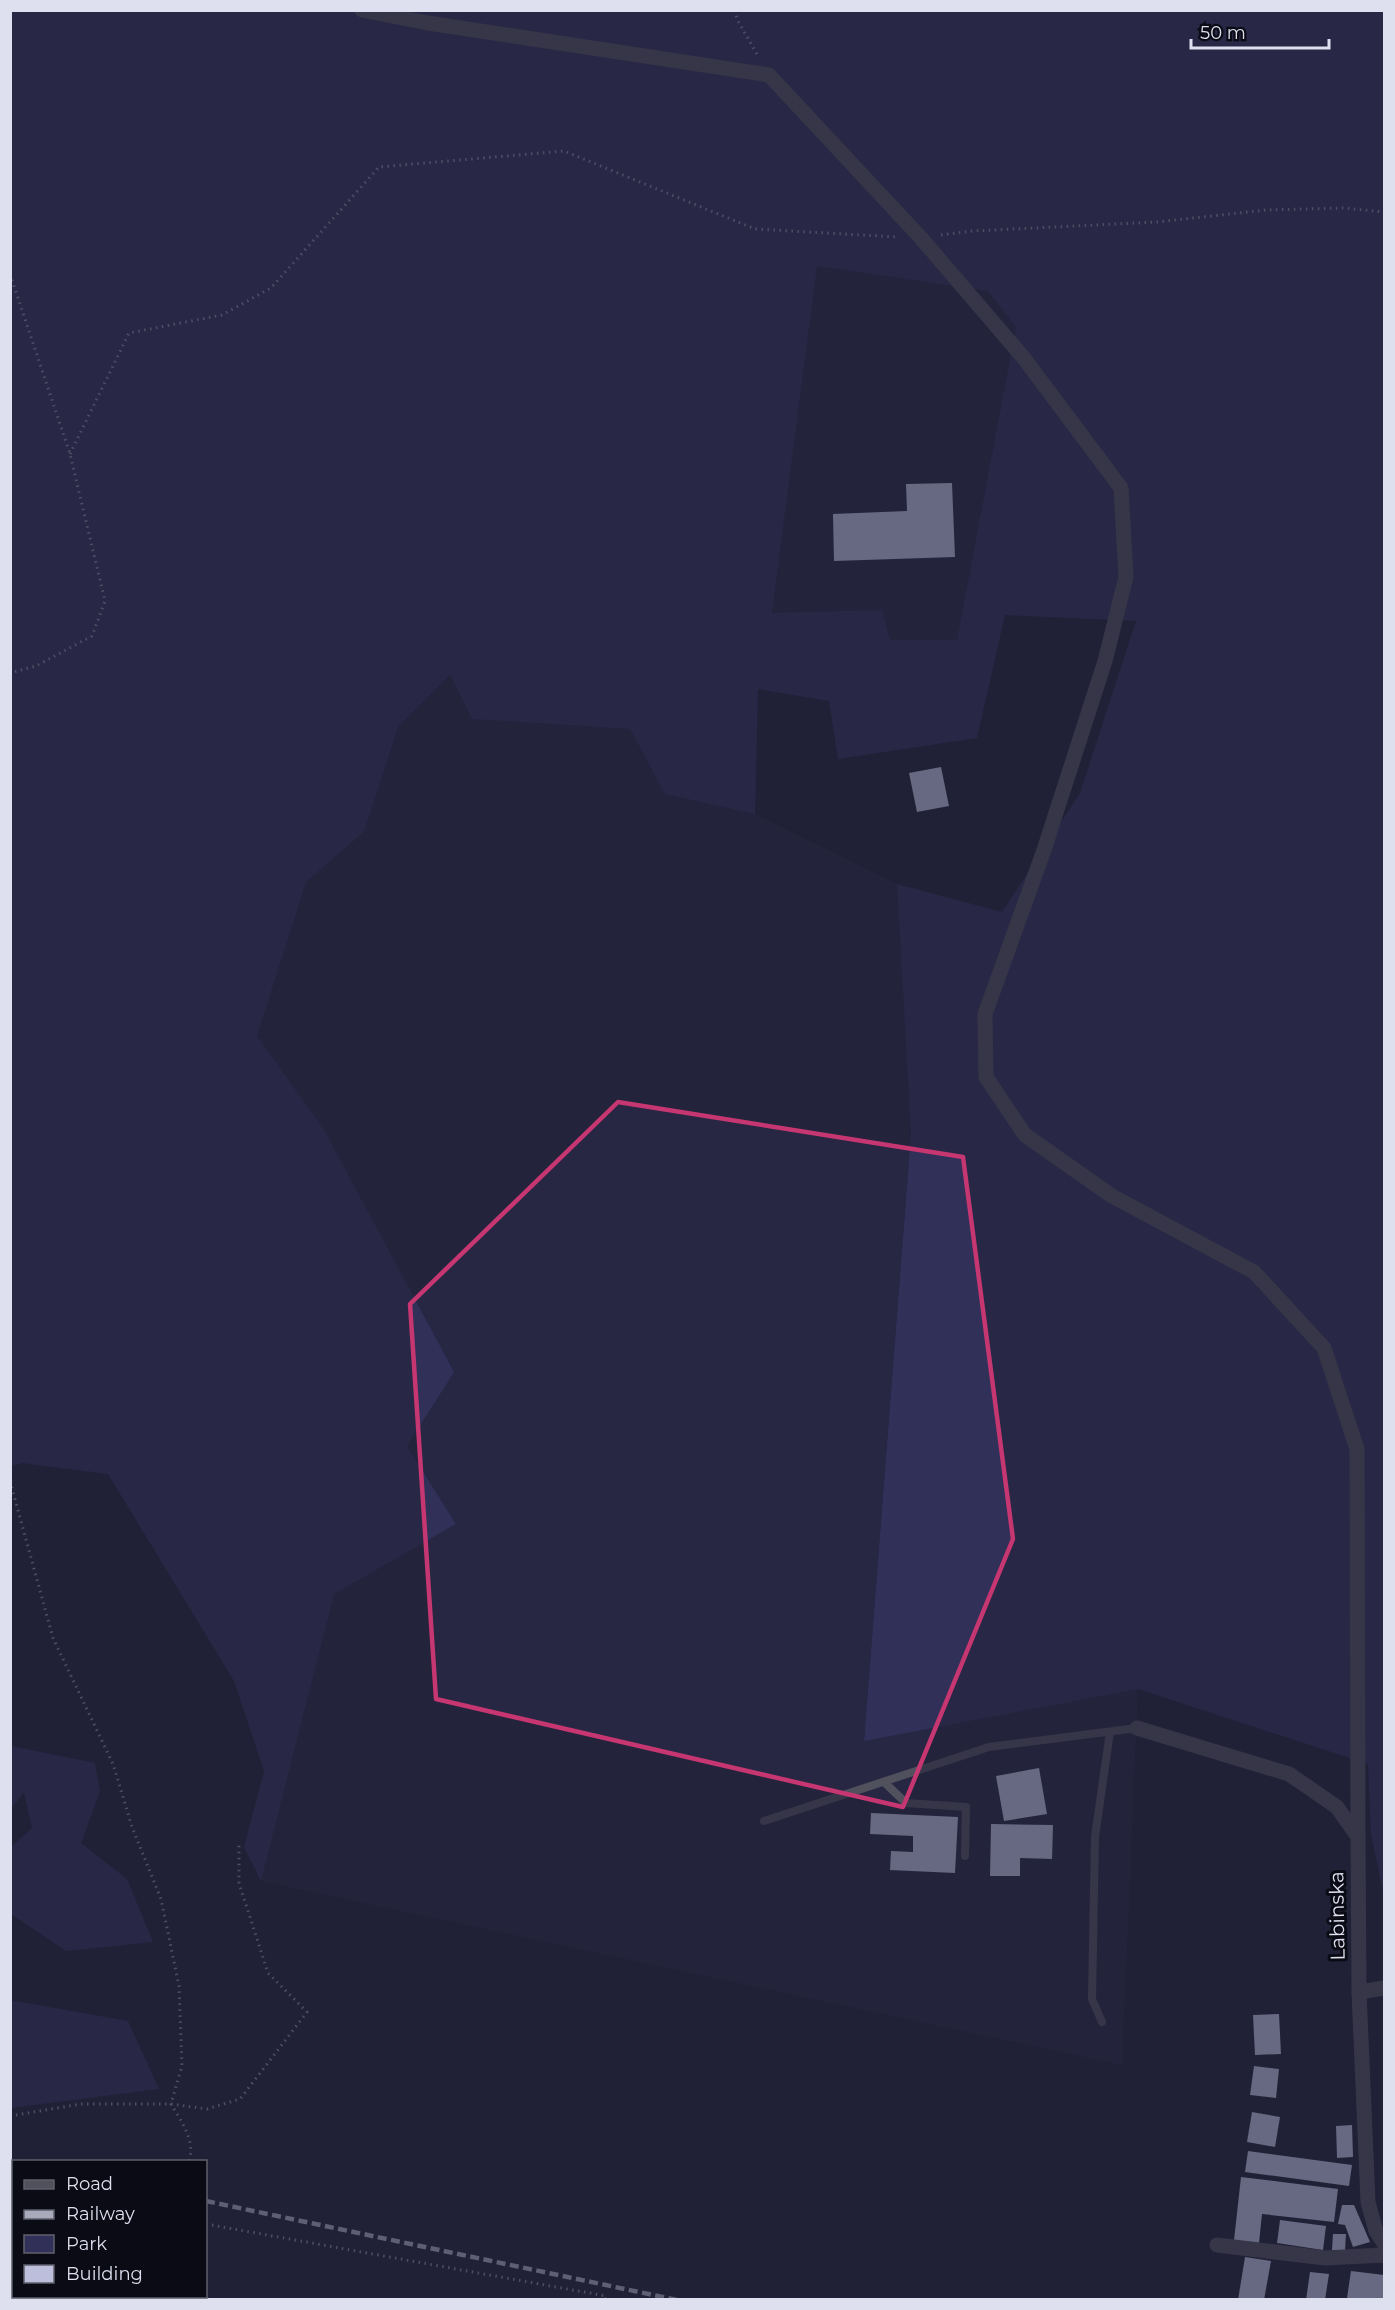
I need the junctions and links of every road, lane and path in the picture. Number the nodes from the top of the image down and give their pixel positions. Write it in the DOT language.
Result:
graph roads {
  1 [pos="362,10"];
  2 [pos="735,10"];
  3 [pos="769,75"];
  4 [pos="1384,212"];
  5 [pos="921,238"];
  6 [pos="10,274"];
  7 [pos="70,454"];
  8 [pos="10,674"];
  9 [pos="10,1481"];
  10 [pos="1137,1728"];
  11 [pos="1110,1732"];
  12 [pos="884,1782"];
  13 [pos="764,1821"];
  14 [pos="1358,1837"];
  15 [pos="239,1842"];
  16 [pos="965,1856"];
  17 [pos="1384,1988"];
  18 [pos="1359,1992"];
  19 [pos="1102,2022"];
  20 [pos="171,2104"];
  21 [pos="10,2116"];
  22 [pos="190,2160"];
  23 [pos="207,2224"];
  24 [pos="1384,2243"];
  25 [pos="1217,2245"];
  26 [pos="1384,2254"];
  27 [pos="605,2300"];
  1 -- 3 [label="street"];
  2 -- 3 [label="path"];
  3 -- 5 [label="street, Labinska"];
  4 -- 5 [label="path"];
  5 -- 7 [label="path"];
  5 -- 14 [label="street, Labinska"];
  6 -- 7 [label="path"];
  7 -- 8 [label="path"];
  9 -- 20 [label="path"];
  10 -- 11 [label="lane"];
  10 -- 14 [label="street"];
  11 -- 12 [label="lane"];
  11 -- 19 [label="lane"];
  12 -- 13 [label="lane"];
  12 -- 16 [label="lane"];
  14 -- 18 [label="street, Labinska"];
  15 -- 20 [label="path"];
  17 -- 18 [label="street"];
  18 -- 24 [label="street, Labinska"];
  20 -- 21 [label="path"];
  20 -- 22 [label="path"];
  23 -- 27 [label="path"];
  25 -- 26 [label="street"];
}
